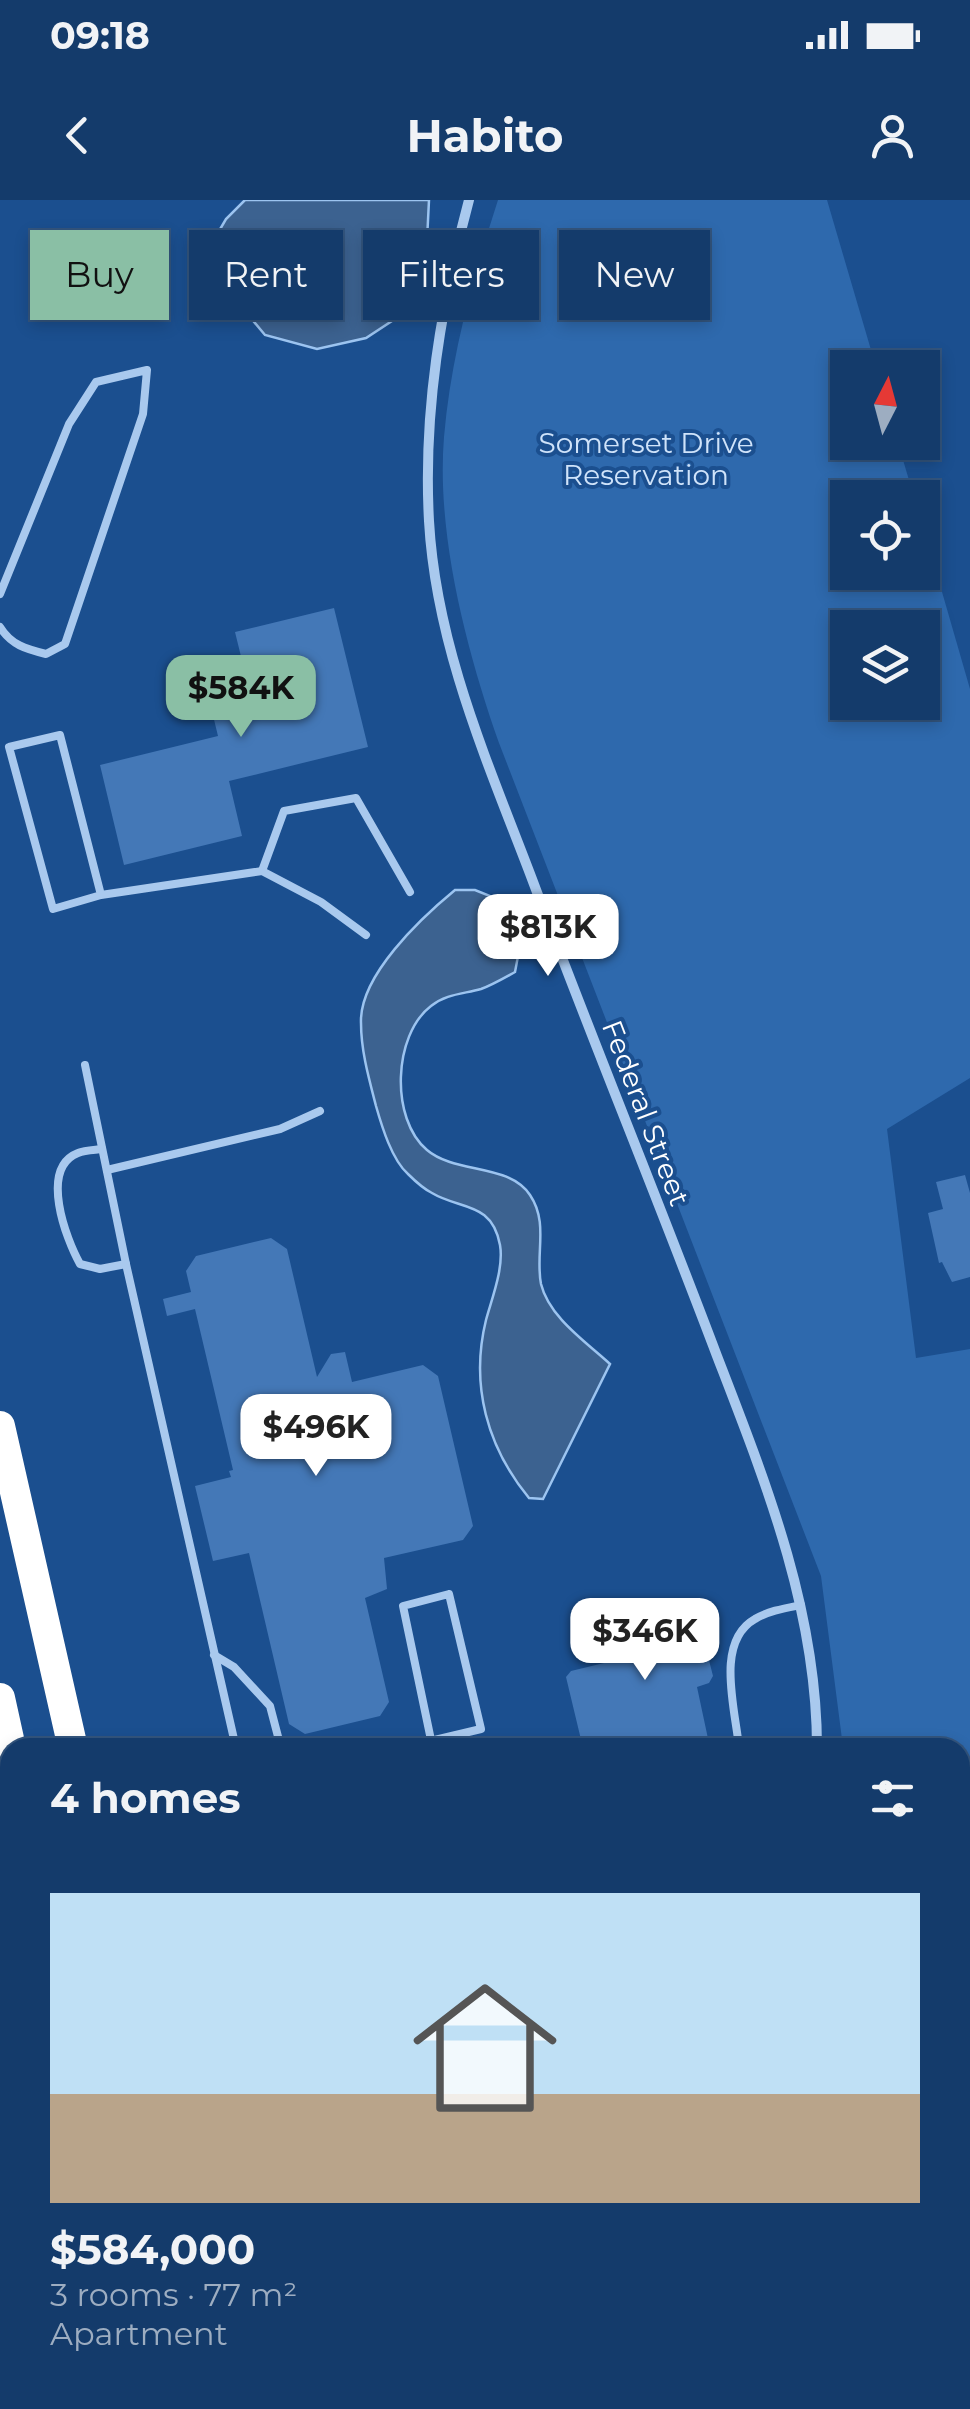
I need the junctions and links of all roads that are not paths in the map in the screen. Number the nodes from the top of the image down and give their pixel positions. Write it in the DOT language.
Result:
graph roads {
  1 [pos="469,200"];
  2 [pos="0,594"];
  3 [pos="0,626"];
  4 [pos="262,871"];
  5 [pos="410,892"];
  6 [pos="102,895"];
  7 [pos="366,935"];
  8 [pos="84,1066"];
  9 [pos="320,1112"];
  10 [pos="102,1149"];
  11 [pos="107,1170"];
  12 [pos="126,1264"];
  13 [pos="0,1426"];
  14 [pos="801,1604"];
  15 [pos="214,1655"];
  16 [pos="0,1698"];
  17 [pos="9,1738"];
  18 [pos="71,1738"];
  19 [pos="234,1738"];
  20 [pos="278,1738"];
  21 [pos="431,1738"];
  22 [pos="440,1738"];
  23 [pos="738,1738"];
  24 [pos="816,1738"];
  1 -- 14 [label="street, Federal Street"];
  2 -- 3 [label="lane"];
  4 -- 5 [label="lane"];
  4 -- 6 [label="lane"];
  4 -- 7 [label="lane"];
  6 -- 6 [label="lane"];
  8 -- 10 [label="lane"];
  9 -- 11 [label="lane"];
  10 -- 11 [label="lane"];
  10 -- 12 [label="lane"];
  11 -- 12 [label="lane"];
  12 -- 15 [label="lane"];
  13 -- 18 [label="highway"];
  14 -- 23 [label="lane"];
  14 -- 24 [label="street, Federal Street"];
  15 -- 19 [label="lane"];
  15 -- 20 [label="lane"];
  16 -- 17 [label="highway"];
  21 -- 22 [label="lane"];
}
